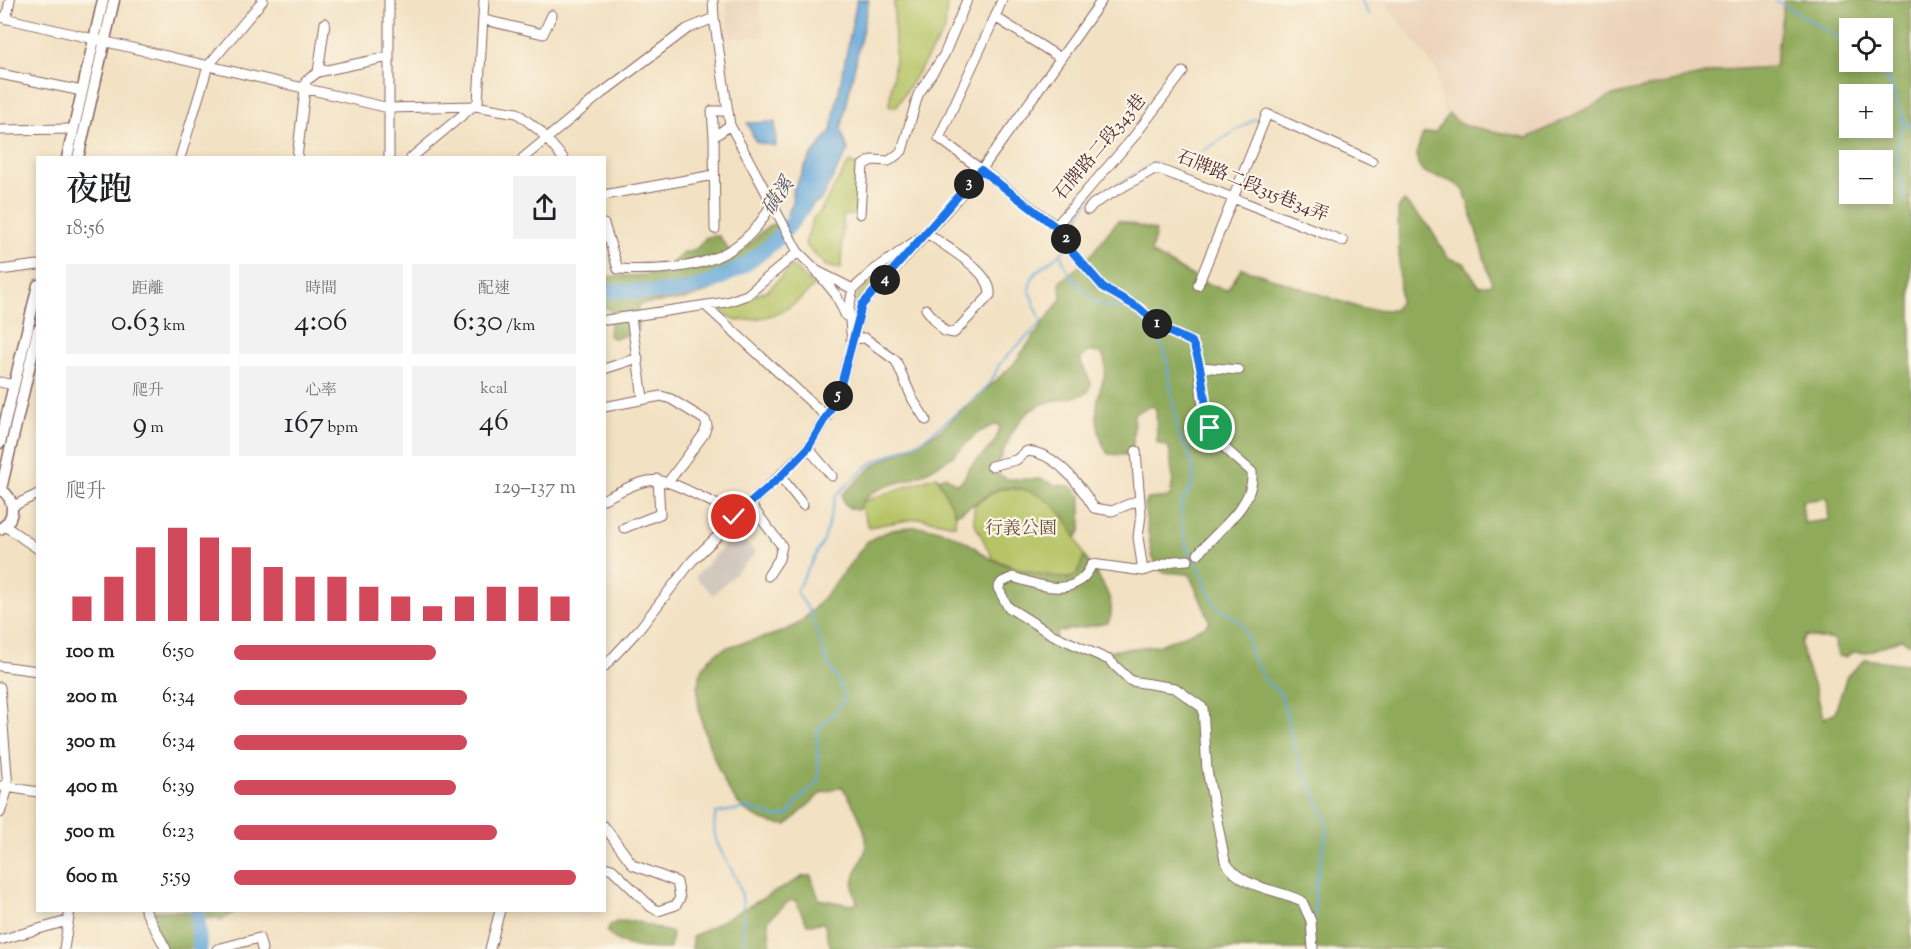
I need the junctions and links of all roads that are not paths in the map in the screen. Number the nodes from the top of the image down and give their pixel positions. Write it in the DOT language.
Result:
graph roads {
  1 [pos="10,0"];
  2 [pos="103,0"];
  3 [pos="114,0"];
  4 [pos="263,0"];
  5 [pos="389,0"];
  6 [pos="484,0"];
  7 [pos="713,0"];
  8 [pos="967,0"];
  9 [pos="1002,0"];
  10 [pos="1100,1"];
  11 [pos="552,15"];
  12 [pos="995,17"];
  13 [pos="3,18"];
  14 [pos="714,18"];
  15 [pos="485,20"];
  16 [pos="325,23"];
  17 [pos="99,40"];
  18 [pos="388,57"];
  19 [pos="1059,57"];
  20 [pos="208,66"];
  21 [pos="318,72"];
  22 [pos="1183,72"];
  23 [pos="0,74"];
  24 [pos="303,88"];
  25 [pos="82,91"];
  26 [pos="475,106"];
  27 [pos="389,108"];
  28 [pos="727,111"];
  29 [pos="730,126"];
  30 [pos="73,129"];
  31 [pos="0,130"];
  32 [pos="714,137"];
  33 [pos="547,138"];
  34 [pos="67,156"];
  35 [pos="78,156"];
  36 [pos="181,156"];
  37 [pos="297,156"];
  38 [pos="389,156"];
  39 [pos="413,156"];
  40 [pos="525,156"];
  41 [pos="561,156"];
  42 [pos="1372,161"];
  43 [pos="981,170"];
  44 [pos="714,175"];
  45 [pos="606,195"];
  46 [pos="1234,198"];
  47 [pos="774,208"];
  48 [pos="1088,210"];
  49 [pos="860,214"];
  50 [pos="1056,226"];
  51 [pos="715,229"];
  52 [pos="606,230"];
  53 [pos="927,233"];
  54 [pos="1343,241"];
  55 [pos="798,252"];
  56 [pos="36,264"];
  57 [pos="36,264"];
  58 [pos="0,265"];
  59 [pos="0,270"];
  60 [pos="817,271"];
  61 [pos="1198,285"];
  62 [pos="853,289"];
  63 [pos="36,293"];
  64 [pos="707,307"];
  65 [pos="926,309"];
  66 [pos="631,317"];
  67 [pos="606,320"];
  68 [pos="36,338"];
  69 [pos="851,339"];
  70 [pos="638,358"];
  71 [pos="1200,367"];
  72 [pos="606,368"];
  73 [pos="1239,370"];
  74 [pos="0,382"];
  75 [pos="13,385"];
  76 [pos="643,398"];
  77 [pos="606,407"];
  78 [pos="827,417"];
  79 [pos="927,420"];
  80 [pos="0,443"];
  81 [pos="808,448"];
  82 [pos="1136,451"];
  83 [pos="991,466"];
  84 [pos="832,476"];
  85 [pos="780,477"];
  86 [pos="658,479"];
  87 [pos="669,481"];
  88 [pos="0,489"];
  89 [pos="36,495"];
  90 [pos="606,498"];
  91 [pos="1139,500"];
  92 [pos="750,504"];
  93 [pos="803,505"];
  94 [pos="13,506"];
  95 [pos="734,517"];
  96 [pos="3,527"];
  97 [pos="624,528"];
  98 [pos="36,548"];
  99 [pos="1198,554"];
  100 [pos="1188,560"];
  101 [pos="1143,571"];
  102 [pos="768,576"];
  103 [pos="606,665"];
  104 [pos="0,666"];
  105 [pos="36,671"];
  106 [pos="0,687"];
  107 [pos="4,787"];
  108 [pos="36,792"];
  109 [pos="0,813"];
  110 [pos="606,829"];
  111 [pos="606,868"];
  112 [pos="69,912"];
  113 [pos="146,912"];
  114 [pos="499,912"];
  115 [pos="67,921"];
  116 [pos="0,940"];
  117 [pos="64,949"];
  118 [pos="166,949"];
  119 [pos="218,949"];
  120 [pos="262,949"];
  121 [pos="490,949"];
  122 [pos="1313,949"];
  1 -- 13 [label="street"];
  2 -- 17 [label="main road"];
  3 -- 17 [label="main road"];
  4 -- 20 [label="street"];
  5 -- 18 [label="street"];
  6 -- 15 [label="street"];
  7 -- 14 [label="street"];
  8 -- 49 [label="street"];
  9 -- 12 [label="street"];
  10 -- 19 [label="street"];
  11 -- 15 [label="street"];
  12 -- 19 [label="street"];
  12 -- 43 [label="street, 石牌路二段343巷"];
  13 -- 17 [label="street"];
  14 -- 28 [label="street"];
  14 -- 33 [label="street"];
  15 -- 26 [label="street"];
  16 -- 21 [label="street"];
  17 -- 20 [label="street"];
  17 -- 25 [label="main road"];
  17 -- 35 [label="main road"];
  18 -- 21 [label="street"];
  18 -- 27 [label="street"];
  19 -- 43 [label="street"];
  20 -- 24 [label="street"];
  20 -- 36 [label="street"];
  21 -- 24 [label="street"];
  22 -- 50 [label="street, 石牌路二段343巷"];
  23 -- 25 [label="street"];
  24 -- 27 [label="street"];
  24 -- 37 [label="street"];
  25 -- 30 [label="main road"];
  26 -- 27 [label="street"];
  26 -- 33 [label="street"];
  26 -- 39 [label="street"];
  27 -- 38 [label="street"];
  28 -- 29 [label="street"];
  28 -- 32 [label="street"];
  29 -- 32 [label="street"];
  29 -- 47 [label="street"];
  30 -- 31 [label="street"];
  30 -- 34 [label="main road"];
  32 -- 44 [label="street"];
  33 -- 40 [label="street"];
  33 -- 41 [label="street"];
  42 -- 46 [label="street"];
  43 -- 50 [label="street, 石牌路二段343巷"];
  43 -- 53 [label="street"];
  44 -- 45 [label="street"];
  44 -- 51 [label="street"];
  46 -- 48 [label="street, 石牌路二段315巷34弄"];
  46 -- 54 [label="street, 石牌路二段315巷34弄"];
  46 -- 61 [label="street"];
  47 -- 52 [label="street"];
  47 -- 55 [label="street"];
  50 -- 71 [label="street"];
  53 -- 62 [label="street"];
  53 -- 65 [label="street"];
  53 -- 69 [label="street"];
  55 -- 60 [label="street"];
  55 -- 64 [label="street"];
  56 -- 58 [label="street"];
  57 -- 59 [label="street"];
  60 -- 62 [label="street"];
  60 -- 69 [label="street"];
  62 -- 69 [label="street"];
  63 -- 75 [label="main road"];
  64 -- 66 [label="street"];
  64 -- 78 [label="street"];
  66 -- 67 [label="street"];
  66 -- 70 [label="street"];
  68 -- 88 [label="main road"];
  69 -- 78 [label="street"];
  69 -- 79 [label="street"];
  70 -- 72 [label="street"];
  70 -- 76 [label="street"];
  71 -- 73 [label="street"];
  71 -- 99 [label="street"];
  74 -- 75 [label="street"];
  75 -- 80 [label="main road"];
  76 -- 77 [label="street"];
  76 -- 87 [label="street"];
  78 -- 81 [label="street"];
  81 -- 84 [label="street"];
  81 -- 85 [label="street"];
  82 -- 91 [label="street"];
  83 -- 91 [label="street"];
  85 -- 92 [label="street"];
  85 -- 93 [label="street"];
  86 -- 87 [label="street"];
  86 -- 90 [label="street"];
  86 -- 97 [label="street"];
  87 -- 95 [label="street"];
  88 -- 94 [label="main road"];
  89 -- 94 [label="street"];
  91 -- 101 [label="street"];
  92 -- 95 [label="street"];
  92 -- 102 [label="street"];
  94 -- 96 [label="main road"];
  95 -- 103 [label="street"];
  96 -- 98 [label="street"];
  100 -- 101 [label="street"];
  101 -- 122 [label="street"];
  104 -- 105 [label="street"];
  106 -- 107 [label="street"];
  107 -- 108 [label="street"];
  107 -- 109 [label="street"];
  110 -- 111 [label="street"];
  112 -- 115 [label="street"];
  113 -- 118 [label="street"];
  114 -- 121 [label="street"];
  115 -- 116 [label="street"];
  115 -- 117 [label="street"];
  119 -- 120 [label="street"];
}
